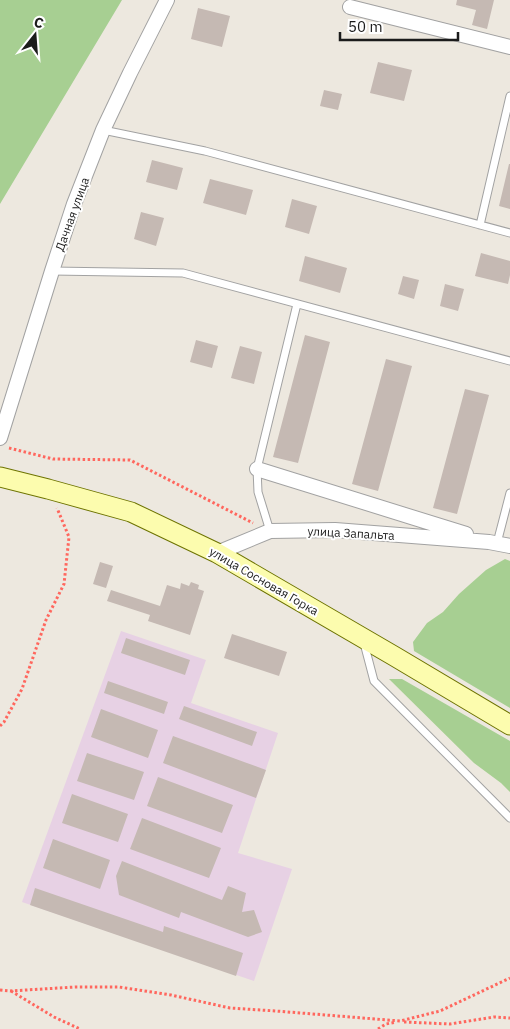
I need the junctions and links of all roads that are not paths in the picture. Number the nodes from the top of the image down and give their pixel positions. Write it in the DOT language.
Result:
graph roads {
  1 [pos="167,0"];
  2 [pos="350,7"];
  3 [pos="510,47"];
  4 [pos="510,96"];
  5 [pos="103,130"];
  6 [pos="480,225"];
  7 [pos="510,234"];
  8 [pos="52,271"];
  9 [pos="297,304"];
  10 [pos="510,361"];
  11 [pos="4,443"];
  12 [pos="257,469"];
  13 [pos="0,477"];
  14 [pos="510,493"];
  15 [pos="270,531"];
  16 [pos="499,544"];
  17 [pos="217,553"];
  18 [pos="363,638"];
  19 [pos="510,725"];
  20 [pos="510,818"];
  1 -- 5 [label="street, Дачная улица"];
  2 -- 3 [label="street"];
  4 -- 6 [label="lane"];
  5 -- 6 [label="lane"];
  5 -- 8 [label="street, Дачная улица"];
  6 -- 7 [label="lane"];
  8 -- 9 [label="lane"];
  8 -- 11 [label="street, Дачная улица"];
  9 -- 10 [label="lane"];
  9 -- 12 [label="lane"];
  12 -- 15 [label="lane"];
  12 -- 16 [label="street, улица Запальта"];
  13 -- 17 [label="main road, улица Сосновая Горка"];
  14 -- 16 [label="lane"];
  15 -- 16 [label="street, улица Запальта"];
  15 -- 17 [label="street, улица Запальта"];
  17 -- 18 [label="main road, улица Сосновая Горка"];
  18 -- 19 [label="main road, улица Сосновая Горка"];
  18 -- 20 [label="lane"];
}
